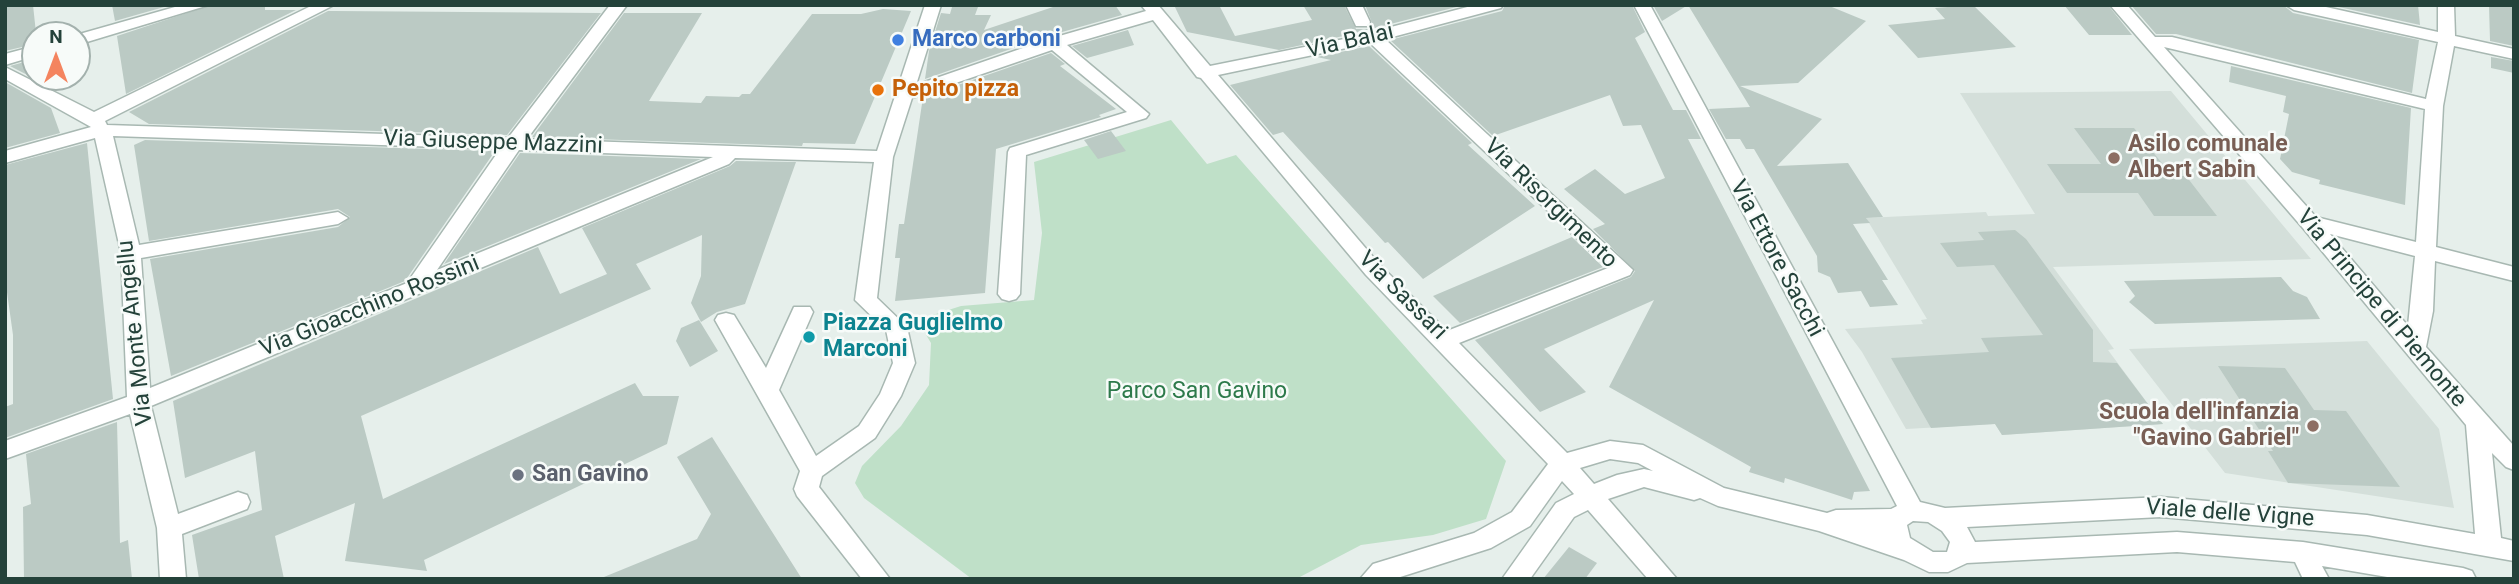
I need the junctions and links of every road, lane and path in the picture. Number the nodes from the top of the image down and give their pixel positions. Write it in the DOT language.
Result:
graph roads {
  1 [pos="201,5"];
  2 [pos="326,5"];
  3 [pos="619,5"];
  4 [pos="933,5"];
  5 [pos="1354,5"];
  6 [pos="1495,5"];
  7 [pos="1642,5"];
  8 [pos="2118,5"];
  9 [pos="2294,5"];
  10 [pos="2446,5"];
  11 [pos="1152,10"];
  12 [pos="1368,30"];
  13 [pos="91,36"];
  14 [pos="2448,38"];
  15 [pos="2150,42"];
  16 [pos="1055,43"];
  17 [pos="2514,54"];
  18 [pos="5,72"];
  19 [pos="1203,73"];
  20 [pos="903,95"];
  21 [pos="2434,106"];
  22 [pos="98,125"];
  23 [pos="515,142"];
  24 [pos="729,153"];
  25 [pos="5,157"];
  26 [pos="884,157"];
  27 [pos="338,218"];
  28 [pos="2309,222"];
  29 [pos="2425,252"];
  30 [pos="131,253"];
  31 [pos="2514,274"];
  32 [pos="414,288"];
  33 [pos="1009,294"];
  34 [pos="802,312"];
  35 [pos="726,320"];
  36 [pos="1446,340"];
  37 [pos="2414,350"];
  38 [pos="768,390"];
  39 [pos="139,402"];
  40 [pos="2477,424"];
  41 [pos="5,450"];
  42 [pos="2514,461"];
  43 [pos="1561,464"];
  44 [pos="813,471"];
  45 [pos="1718,495"];
  46 [pos="1590,497"];
  47 [pos="239,502"];
  48 [pos="1904,515"];
  49 [pos="1944,518"];
  50 [pos="1820,521"];
  51 [pos="169,528"];
  52 [pos="2502,549"];
  53 [pos="1906,550"];
  54 [pos="2303,552"];
  55 [pos="1951,565"];
  56 [pos="173,579"];
  57 [pos="877,579"];
  58 [pos="1373,579"];
  59 [pos="1515,579"];
  60 [pos="1664,579"];
  61 [pos="2316,579"];
  62 [pos="2463,579"];
  1 -- 13 [label="street"];
  2 -- 22 [label="street"];
  3 -- 23 [label="street"];
  4 -- 20 [label="street"];
  5 -- 12 [label="street"];
  6 -- 12 [label="street, Via Balai"];
  7 -- 48 [label="street, Via Ettore Sacchi"];
  8 -- 15 [label="street, Via Principe di Piemonte"];
  9 -- 14 [label="street"];
  10 -- 14 [label="street"];
  11 -- 16 [label="street"];
  11 -- 19 [label="street, Via Sassari"];
  12 -- 19 [label="street, Via Balai"];
  12 -- 36 [label="street, Via Risorgimento"];
  14 -- 17 [label="street"];
  14 -- 21 [label="street"];
  15 -- 21 [label="street"];
  15 -- 28 [label="street, Via Principe di Piemonte"];
  16 -- 20 [label="street"];
  16 -- 33 [label="street"];
  18 -- 22 [label="street"];
  19 -- 36 [label="street, Via Sassari"];
  20 -- 26 [label="street"];
  21 -- 29 [label="street"];
  22 -- 23 [label="street, Via Giuseppe Mazzini"];
  22 -- 25 [label="street"];
  22 -- 30 [label="street, Via Monte Angellu"];
  23 -- 24 [label="street, Via Giuseppe Mazzini"];
  23 -- 32 [label="street"];
  24 -- 26 [label="street, Via Giuseppe Mazzini"];
  24 -- 32 [label="street, Via Gioacchino Rossini"];
  26 -- 44 [label="street"];
  27 -- 30 [label="street"];
  28 -- 29 [label="street"];
  28 -- 37 [label="street, Via Principe di Piemonte"];
  29 -- 31 [label="street"];
  29 -- 37 [label="street"];
  30 -- 39 [label="street, Via Monte Angellu"];
  32 -- 39 [label="street, Via Gioacchino Rossini"];
  34 -- 38 [label="street"];
  35 -- 38 [label="street"];
  36 -- 43 [label="street, Via Sassari"];
  37 -- 40 [label="street, Via Principe di Piemonte"];
  38 -- 44 [label="street"];
  39 -- 41 [label="street, Via Gioacchino Rossini"];
  39 -- 51 [label="street, Via Monte Angellu"];
  40 -- 42 [label="street, Via Principe di Piemonte"];
  40 -- 52 [label="street, Via Principe di Piemonte"];
  43 -- 45 [label="street, Viale delle Vigne"];
  43 -- 46 [label="street, Via Sassari"];
  43 -- 58 [label="street"];
  44 -- 57 [label="street"];
  45 -- 46 [label="street"];
  45 -- 50 [label="street, Viale delle Vigne"];
  46 -- 59 [label="street"];
  46 -- 60 [label="street, Via Sassari"];
  47 -- 51 [label="street"];
  48 -- 49 [label="street, Viale delle Vigne"];
  48 -- 50 [label="street, Viale delle Vigne"];
  48 -- 53 [label="street"];
  49 -- 52 [label="street, Viale delle Vigne"];
  49 -- 55 [label="street"];
  50 -- 53 [label="street, Viale delle Vigne"];
  51 -- 56 [label="street, Via Monte Angellu"];
  53 -- 55 [label="street, Viale delle Vigne"];
  54 -- 55 [label="street, Viale delle Vigne"];
  54 -- 61 [label="street"];
  54 -- 62 [label="street, Viale delle Vigne"];
}
